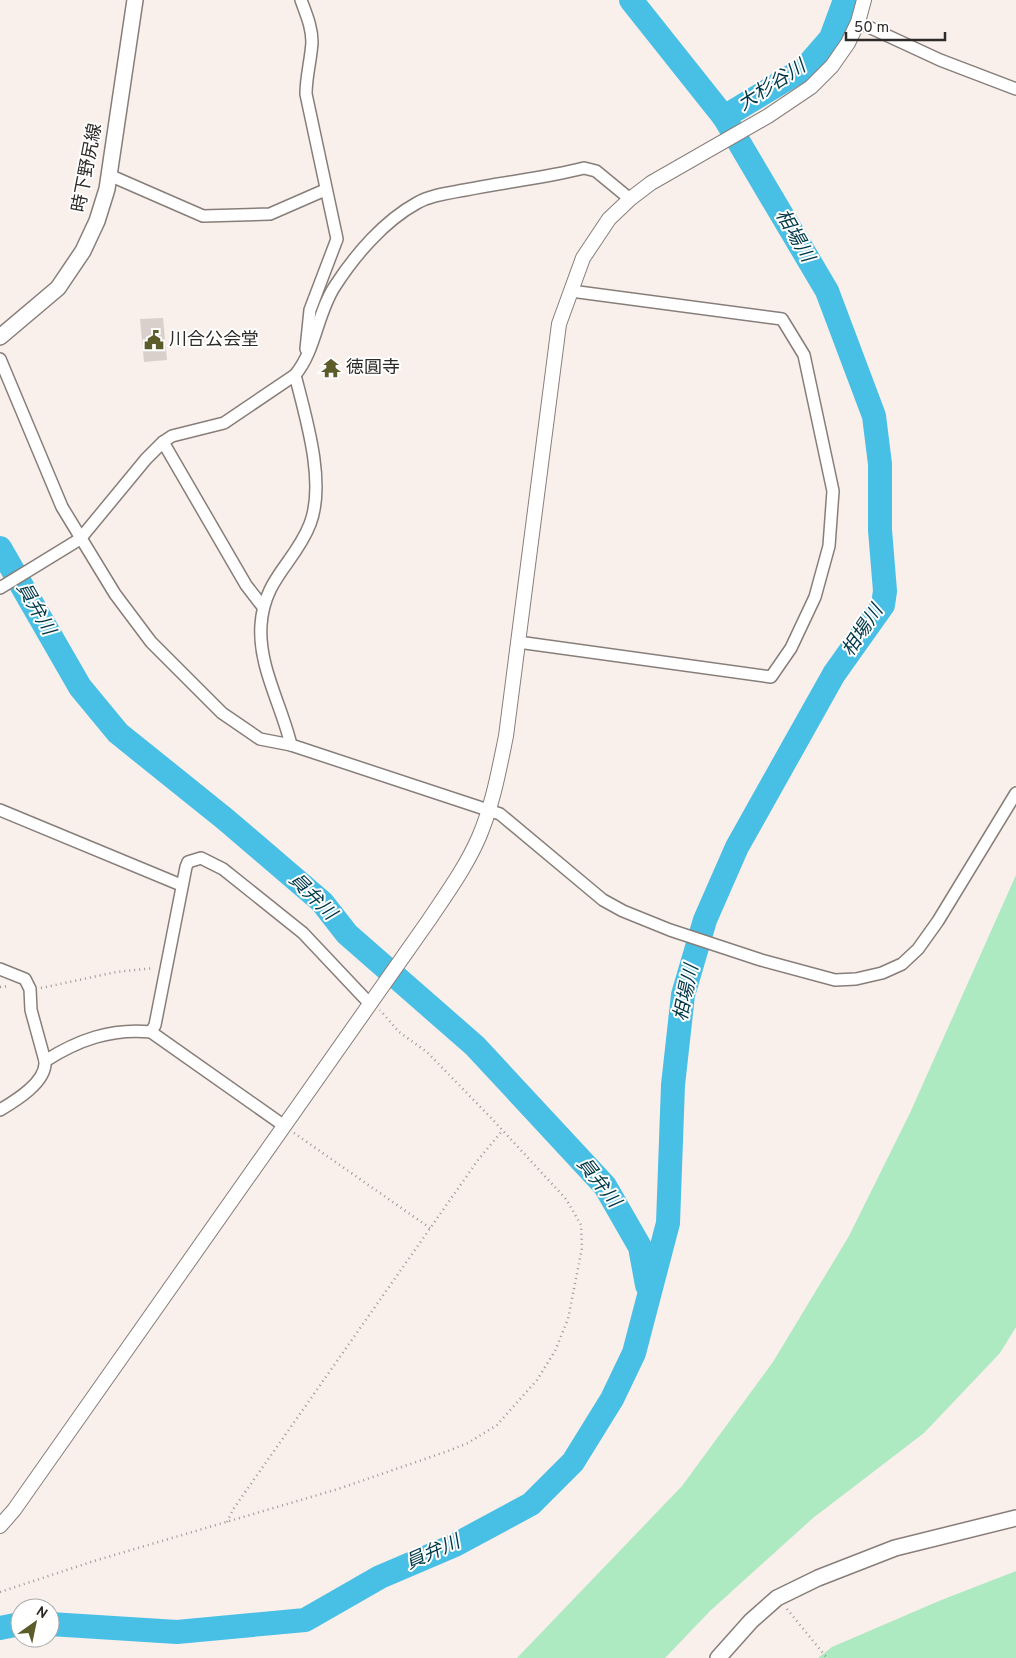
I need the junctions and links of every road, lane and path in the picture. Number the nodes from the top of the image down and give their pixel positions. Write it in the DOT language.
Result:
graph roads {
  1 [pos="135,0"];
  2 [pos="301,0"];
  3 [pos="864,0"];
  4 [pos="858,22"];
  5 [pos="1016,89"];
  6 [pos="109,175"];
  7 [pos="325,190"];
  8 [pos="630,199"];
  9 [pos="571,291"];
  10 [pos="0,337"];
  11 [pos="306,355"];
  12 [pos="0,359"];
  13 [pos="295,375"];
  14 [pos="163,442"];
  15 [pos="78,541"];
  16 [pos="0,588"];
  17 [pos="263,607"];
  18 [pos="518,642"];
  19 [pos="291,746"];
  20 [pos="1016,793"];
  21 [pos="490,809"];
  22 [pos="0,810"];
  23 [pos="182,885"];
  24 [pos="166,967"];
  25 [pos="0,969"];
  26 [pos="30,989"];
  27 [pos="372,1002"];
  28 [pos="151,1032"];
  29 [pos="45,1061"];
  30 [pos="0,1110"];
  31 [pos="283,1125"];
  32 [pos="502,1131"];
  33 [pos="430,1228"];
  34 [pos="1016,1518"];
  35 [pos="226,1522"];
  36 [pos="0,1526"];
  37 [pos="0,1592"];
  38 [pos="777,1598"];
  39 [pos="718,1658"];
  40 [pos="828,1658"];
  1 -- 6 [label="main road, 時下野尻線"];
  2 -- 7 [label="street"];
  3 -- 4 [label="street"];
  4 -- 5 [label="street"];
  4 -- 8 [label="street"];
  6 -- 7 [label="street"];
  6 -- 10 [label="main road, 時下野尻線"];
  7 -- 11 [label="street"];
  8 -- 9 [label="street"];
  8 -- 11 [label="street"];
  9 -- 18 [label="street"];
  9 -- 18 [label="street"];
  11 -- 13 [label="street"];
  12 -- 15 [label="street"];
  13 -- 14 [label="street"];
  13 -- 17 [label="street"];
  14 -- 15 [label="street"];
  14 -- 17 [label="street"];
  15 -- 16 [label="street"];
  15 -- 19 [label="street"];
  17 -- 19 [label="street"];
  18 -- 21 [label="street"];
  19 -- 21 [label="street"];
  20 -- 21 [label="street"];
  21 -- 27 [label="street"];
  22 -- 23 [label="street"];
  23 -- 24 [label="street"];
  23 -- 27 [label="street"];
  24 -- 26 [label="path"];
  24 -- 28 [label="street"];
  25 -- 26 [label="street"];
  26 -- 29 [label="street"];
  27 -- 31 [label="street"];
  27 -- 32 [label="path"];
  28 -- 29 [label="street"];
  28 -- 31 [label="street"];
  29 -- 30 [label="street"];
  31 -- 33 [label="path"];
  31 -- 36 [label="street"];
  32 -- 33 [label="path"];
  32 -- 35 [label="path"];
  33 -- 35 [label="path"];
  34 -- 38 [label="main road"];
  35 -- 37 [label="path"];
  38 -- 39 [label="main road"];
  38 -- 40 [label="path"];
}
